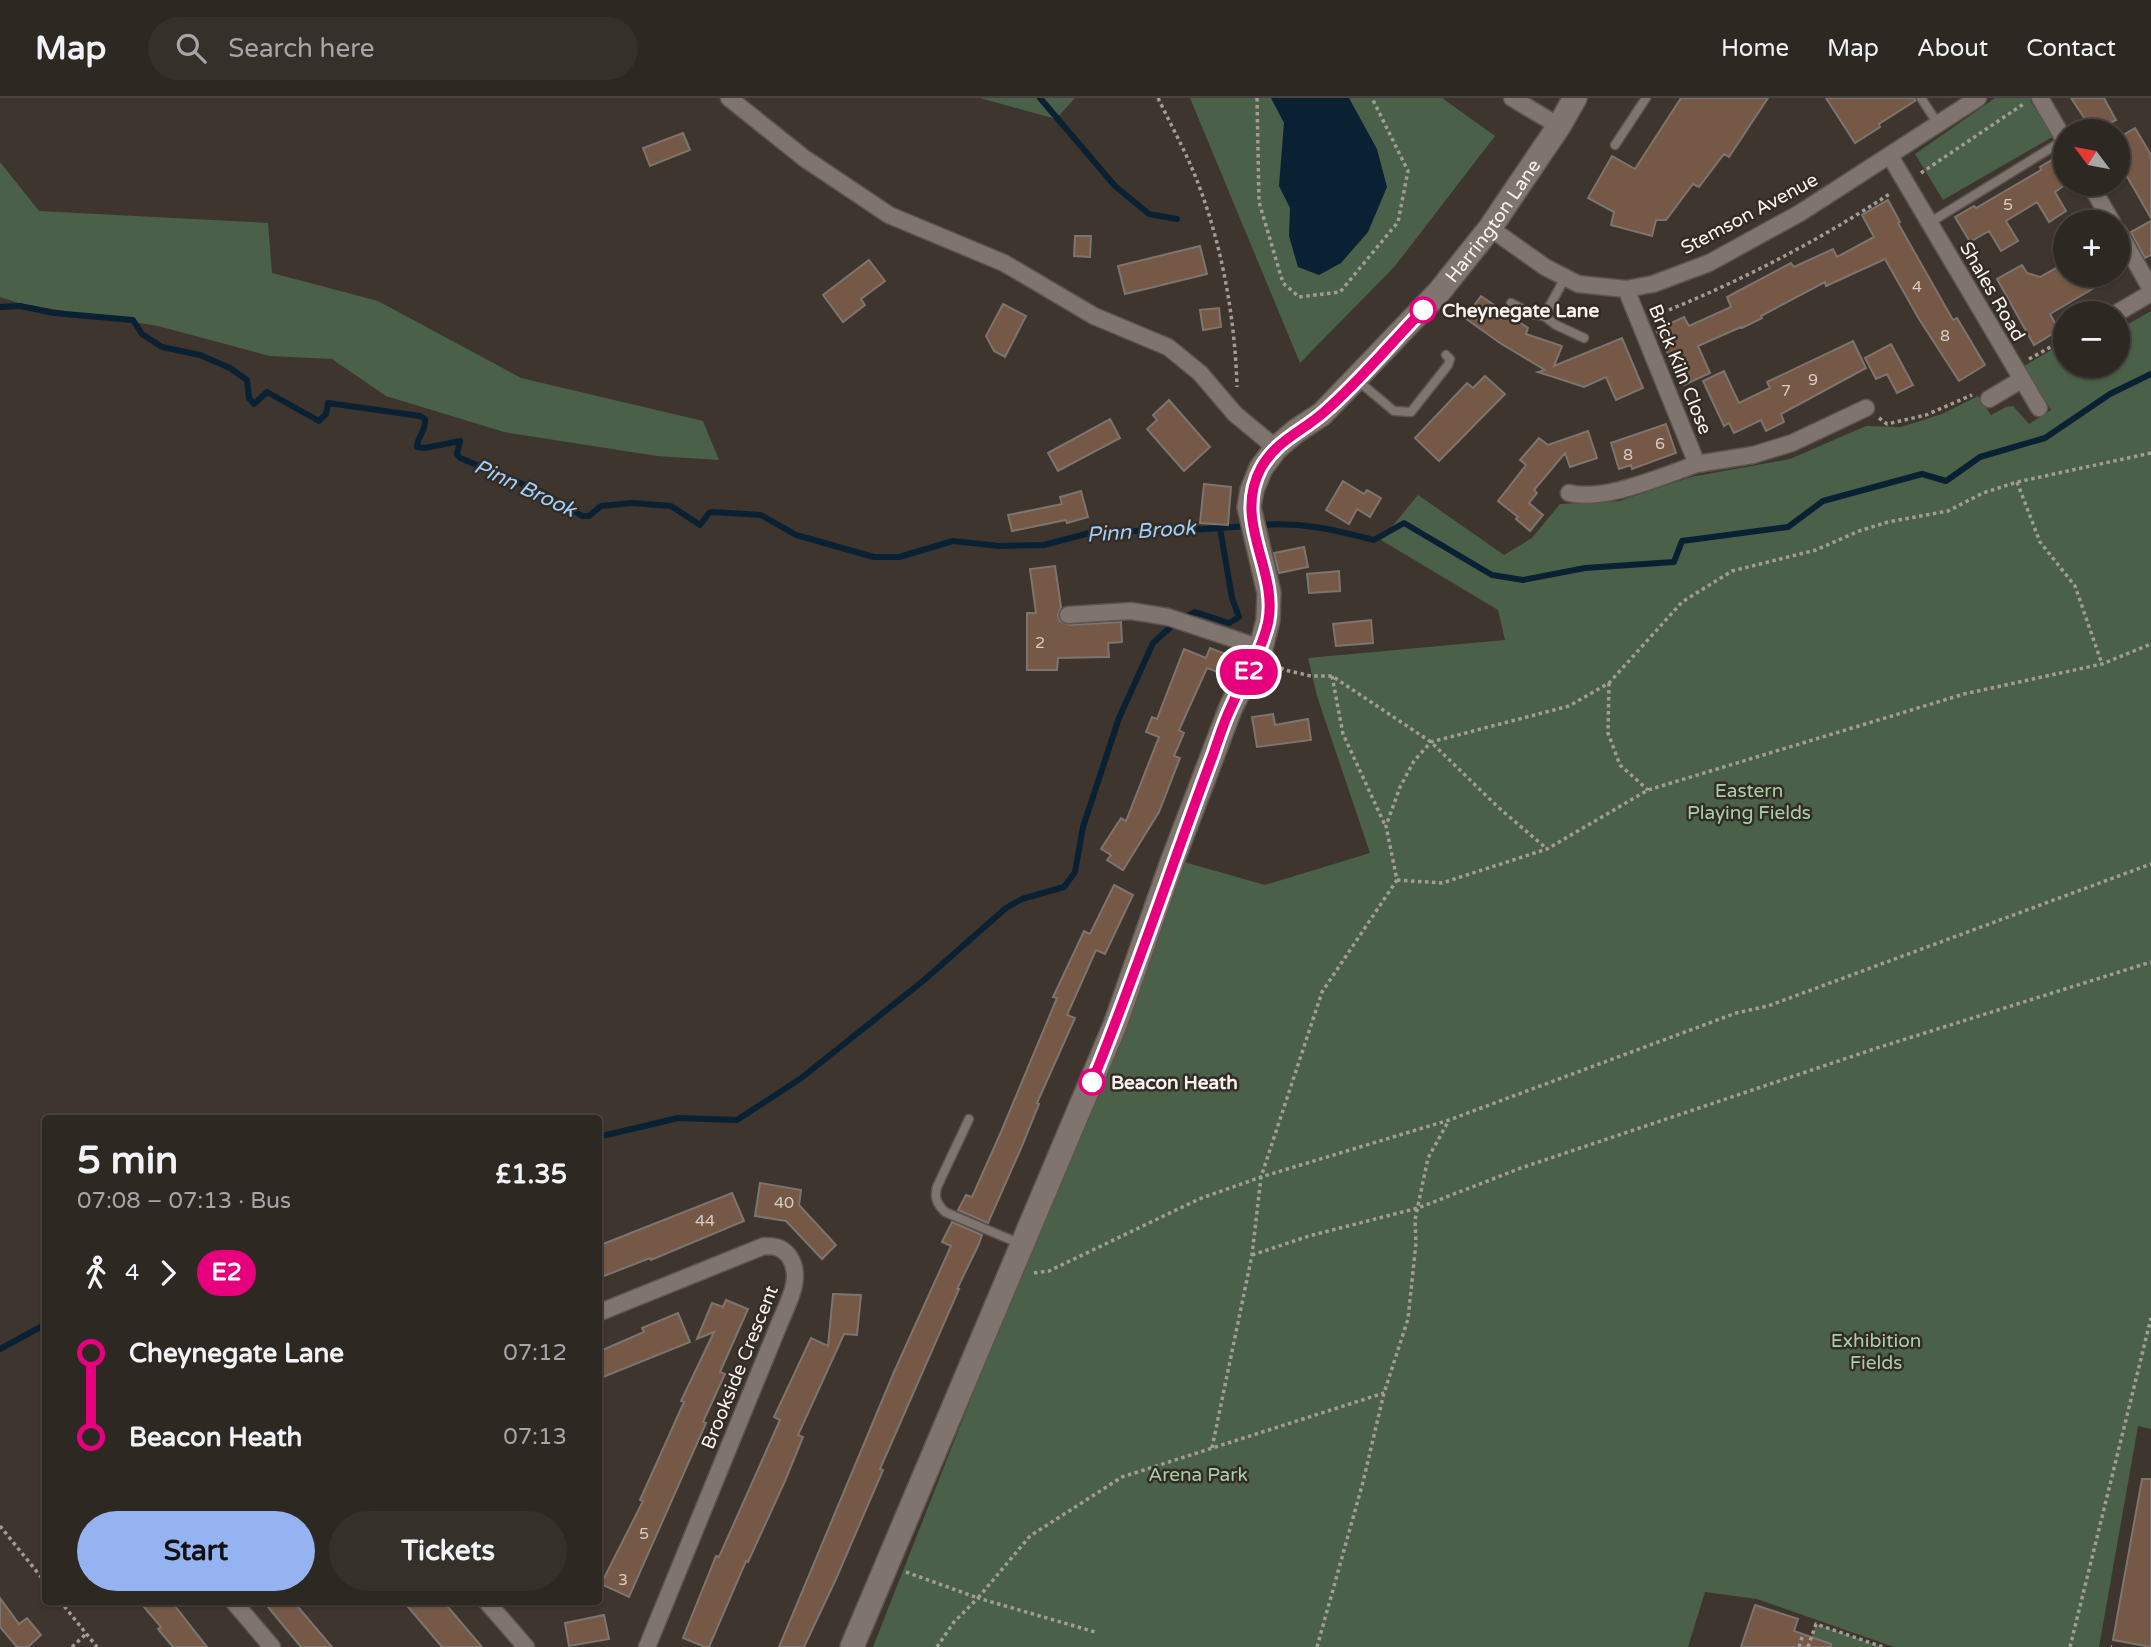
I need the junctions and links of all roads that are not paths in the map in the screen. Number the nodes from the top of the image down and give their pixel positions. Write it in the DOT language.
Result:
graph roads {
  1 [pos="729,98"];
  2 [pos="1512,98"];
  3 [pos="1575,98"];
  4 [pos="1646,98"];
  5 [pos="1922,98"];
  6 [pos="1978,98"];
  7 [pos="2039,98"];
  8 [pos="2053,121"];
  9 [pos="1938,124"];
  10 [pos="1559,126"];
  11 [pos="1615,145"];
  12 [pos="2053,148"];
  13 [pos="1890,156"];
  14 [pos="1929,223"];
  15 [pos="1490,228"];
  16 [pos="2130,253"];
  17 [pos="1565,278"];
  18 [pos="1626,289"];
  19 [pos="2151,291"];
  20 [pos="1511,303"];
  21 [pos="2130,305"];
  22 [pos="1544,316"];
  23 [pos="1584,338"];
  24 [pos="1446,355"];
  25 [pos="2018,374"];
  26 [pos="1357,380"];
  27 [pos="1985,395"];
  28 [pos="1866,408"];
  29 [pos="2039,408"];
  30 [pos="1276,448"];
  31 [pos="1697,464"];
  32 [pos="1569,493"];
  33 [pos="1068,615"];
  34 [pos="1259,652"];
  35 [pos="969,1119"];
  36 [pos="1022,1244"];
  37 [pos="602,1311"];
  38 [pos="236,1605"];
  39 [pos="489,1605"];
  40 [pos="272,1647"];
  41 [pos="526,1647"];
  42 [pos="647,1647"];
  43 [pos="852,1647"];
  1 -- 30 [label="street"];
  2 -- 10 [label="street"];
  3 -- 10 [label="street, Harrington Lane"];
  4 -- 11 [label="lane"];
  5 -- 9 [label="lane"];
  6 -- 9 [label="street, Stemson Avenue"];
  7 -- 8 [label="street"];
  9 -- 13 [label="street, Stemson Avenue"];
  10 -- 15 [label="street, Harrington Lane"];
  12 -- 14 [label="lane"];
  13 -- 14 [label="street, Shales Road"];
  13 -- 18 [label="street, Stemson Avenue"];
  14 -- 25 [label="street, Shales Road"];
  15 -- 17 [label="street, Stemson Avenue"];
  15 -- 26 [label="street, Harrington Lane"];
  16 -- 19 [label="street"];
  17 -- 18 [label="street, Stemson Avenue"];
  17 -- 22 [label="lane"];
  18 -- 31 [label="street, Brick Kiln Close"];
  19 -- 21 [label="street"];
  20 -- 22 [label="lane"];
  22 -- 23 [label="lane"];
  24 -- 26 [label="lane"];
  25 -- 27 [label="street"];
  25 -- 29 [label="street, Shales Road"];
  26 -- 30 [label="street, Harrington Lane"];
  28 -- 31 [label="street, Brick Kiln Close"];
  30 -- 34 [label="street"];
  31 -- 32 [label="street, Brick Kiln Close"];
  33 -- 34 [label="street"];
  34 -- 36 [label="street"];
  35 -- 36 [label="lane"];
  36 -- 43 [label="street"];
  37 -- 42 [label="street, Brookside Crescent"];
  38 -- 40 [label="street"];
  39 -- 41 [label="street"];
}
